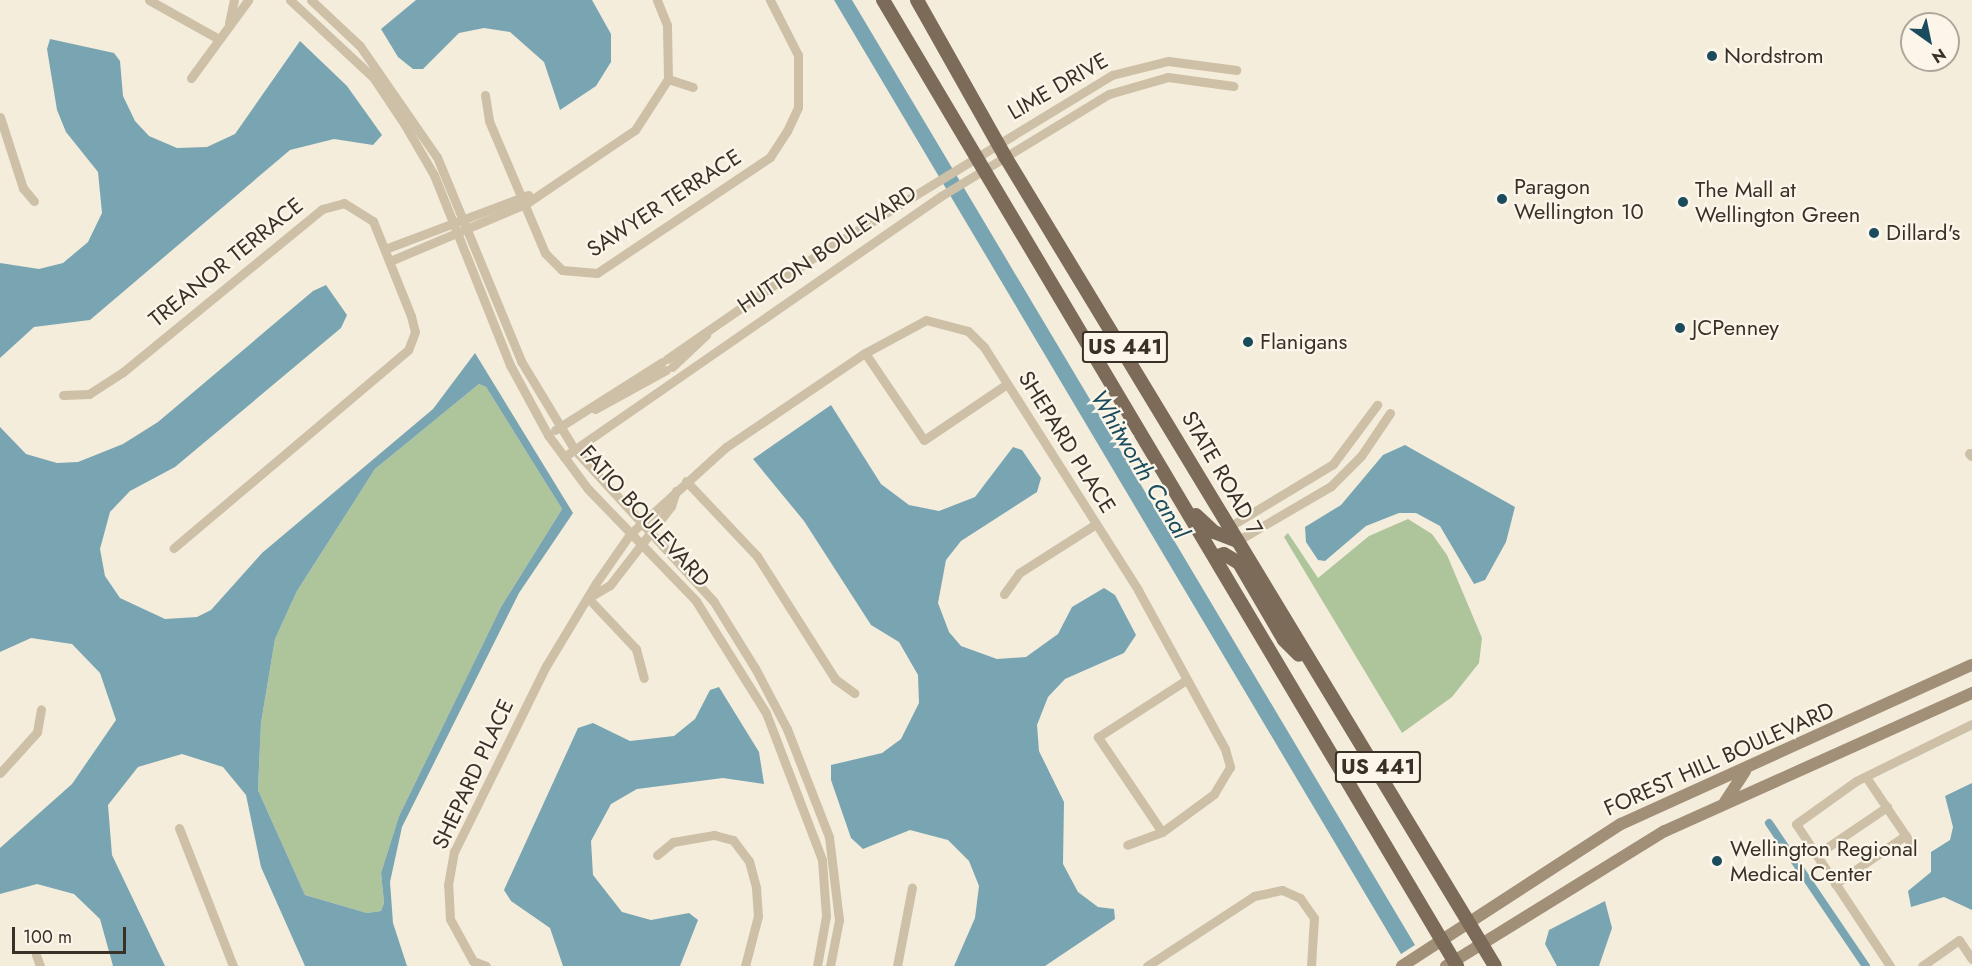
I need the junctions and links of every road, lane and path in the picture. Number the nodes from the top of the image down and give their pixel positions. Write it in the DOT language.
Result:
graph roads {
  1 [pos="149,0"];
  2 [pos="234,0"];
  3 [pos="248,0"];
  4 [pos="290,0"];
  5 [pos="311,0"];
  6 [pos="657,0"];
  7 [pos="770,0"];
  8 [pos="883,0"];
  9 [pos="917,0"];
  10 [pos="229,23"];
  11 [pos="217,38"];
  12 [pos="1236,70"];
  13 [pos="191,78"];
  14 [pos="668,79"];
  15 [pos="1233,86"];
  16 [pos="693,87"];
  17 [pos="485,95"];
  18 [pos="0,117"];
  19 [pos="998,144"];
  20 [pos="974,157"];
  21 [pos="1006,158"];
  22 [pos="984,171"];
  23 [pos="525,200"];
  24 [pos="34,201"];
  25 [pos="463,218"];
  26 [pos="452,223"];
  27 [pos="467,229"];
  28 [pos="457,234"];
  29 [pos="385,249"];
  30 [pos="390,261"];
  31 [pos="719,319"];
  32 [pos="865,353"];
  33 [pos="687,354"];
  34 [pos="667,364"];
  35 [pos="697,366"];
  36 [pos="1007,384"];
  37 [pos="63,395"];
  38 [pos="620,400"];
  39 [pos="1377,405"];
  40 [pos="629,412"];
  41 [pos="1390,413"];
  42 [pos="578,416"];
  43 [pos="560,427"];
  44 [pos="548,435"];
  45 [pos="574,449"];
  46 [pos="564,457"];
  47 [pos="686,482"];
  48 [pos="1172,486"];
  49 [pos="1096,524"];
  50 [pos="1229,527"];
  51 [pos="644,528"];
  52 [pos="630,534"];
  53 [pos="1237,541"];
  54 [pos="638,543"];
  55 [pos="174,548"];
  56 [pos="1215,557"];
  57 [pos="1004,594"];
  58 [pos="588,598"];
  59 [pos="1972,665"];
  60 [pos="1312,666"];
  61 [pos="644,678"];
  62 [pos="1186,680"];
  63 [pos="854,693"];
  64 [pos="1972,693"];
  65 [pos="41,710"];
  66 [pos="1972,724"];
  67 [pos="1748,768"];
  68 [pos="0,774"];
  69 [pos="1866,777"];
  70 [pos="1725,802"];
  71 [pos="1887,807"];
  72 [pos="179,828"];
  73 [pos="1162,832"];
  74 [pos="1906,835"];
  75 [pos="1127,845"];
  76 [pos="1912,845"];
  77 [pos="657,855"];
  78 [pos="1816,855"];
  79 [pos="1835,884"];
  80 [pos="912,887"];
  81 [pos="1468,920"];
  82 [pos="1441,940"];
  83 [pos="1481,943"];
  84 [pos="36,955"];
  85 [pos="1972,959"];
  86 [pos="1452,964"];
  87 [pos="40,966"];
  88 [pos="233,966"];
  89 [pos="486,966"];
  90 [pos="745,966"];
  91 [pos="817,966"];
  92 [pos="830,966"];
  93 [pos="897,966"];
  94 [pos="1147,966"];
  95 [pos="1311,966"];
  96 [pos="1402,966"];
  97 [pos="1495,966"];
  98 [pos="1890,966"];
  99 [pos="1922,966"];
  1 -- 11 [label="street"];
  2 -- 10 [label="street"];
  3 -- 10 [label="street"];
  4 -- 26 [label="street, FATIO BOULEVARD"];
  5 -- 25 [label="street, FATIO BOULEVARD"];
  6 -- 14 [label="street"];
  7 -- 23 [label="street, SAWYER TERRACE"];
  8 -- 20 [label="main road, US 441"];
  9 -- 19 [label="main road, STATE ROAD 7 / US 441"];
  10 -- 11 [label="street"];
  11 -- 13 [label="street"];
  12 -- 19 [label="street, LIME DRIVE"];
  14 -- 16 [label="street"];
  14 -- 23 [label="street"];
  15 -- 21 [label="street, LIME DRIVE"];
  17 -- 23 [label="street, SAWYER TERRACE"];
  18 -- 24 [label="street"];
  19 -- 20 [label="street, LIME DRIVE"];
  19 -- 21 [label="main road, STATE ROAD 7 / US 441"];
  20 -- 22 [label="main road, US 441"];
  20 -- 31 [label="street, HUTTON BOULEVARD"];
  21 -- 22 [label="street, LIME DRIVE"];
  21 -- 50 [label="main road, STATE ROAD 7 / US 441"];
  22 -- 35 [label="street, HUTTON BOULEVARD"];
  22 -- 48 [label="main road, US 441"];
  23 -- 25 [label="street"];
  23 -- 27 [label="street"];
  25 -- 26 [label="street"];
  25 -- 27 [label="street, FATIO BOULEVARD"];
  26 -- 28 [label="street, FATIO BOULEVARD"];
  26 -- 29 [label="street"];
  27 -- 28 [label="street"];
  27 -- 43 [label="street, FATIO BOULEVARD"];
  28 -- 30 [label="street"];
  28 -- 44 [label="street, FATIO BOULEVARD"];
  29 -- 30 [label="street, TREANOR TERRACE"];
  29 -- 37 [label="street, TREANOR TERRACE"];
  30 -- 55 [label="street, TREANOR TERRACE"];
  31 -- 33 [label="street, HUTTON BOULEVARD"];
  31 -- 34 [label="street, HUTTON BOULEVARD"];
  32 -- 36 [label="street, SHEPARD PLACE"];
  32 -- 36 [label="street"];
  32 -- 47 [label="street, SHEPARD PLACE"];
  33 -- 34 [label="street, HUTTON BOULEVARD"];
  33 -- 35 [label="street"];
  34 -- 38 [label="street, HUTTON BOULEVARD"];
  34 -- 42 [label="street, HUTTON BOULEVARD"];
  35 -- 40 [label="street, HUTTON BOULEVARD"];
  36 -- 49 [label="street, SHEPARD PLACE"];
  38 -- 40 [label="street"];
  38 -- 42 [label="street, HUTTON BOULEVARD"];
  39 -- 50 [label="street"];
  40 -- 45 [label="street, HUTTON BOULEVARD"];
  41 -- 53 [label="street"];
  42 -- 43 [label="street, HUTTON BOULEVARD"];
  43 -- 44 [label="street, HUTTON BOULEVARD"];
  43 -- 45 [label="street, FATIO BOULEVARD"];
  44 -- 46 [label="street, FATIO BOULEVARD"];
  45 -- 46 [label="street, HUTTON BOULEVARD"];
  45 -- 51 [label="street, FATIO BOULEVARD"];
  46 -- 52 [label="street, FATIO BOULEVARD"];
  47 -- 51 [label="street, SHEPARD PLACE"];
  47 -- 63 [label="street"];
  48 -- 53 [label="main road"];
  48 -- 56 [label="main road, US 441"];
  49 -- 57 [label="street"];
  49 -- 62 [label="street, SHEPARD PLACE"];
  50 -- 53 [label="main road, STATE ROAD 7 / US 441"];
  51 -- 52 [label="street, SHEPARD PLACE"];
  51 -- 54 [label="street, SHEPARD PLACE"];
  51 -- 92 [label="street, FATIO BOULEVARD"];
  52 -- 54 [label="street, FATIO BOULEVARD"];
  52 -- 58 [label="street, SHEPARD PLACE"];
  53 -- 60 [label="main road, STATE ROAD 7 / US 441"];
  54 -- 58 [label="street, SHEPARD PLACE"];
  54 -- 91 [label="street, FATIO BOULEVARD"];
  56 -- 60 [label="main road"];
  56 -- 82 [label="main road, US 441"];
  58 -- 61 [label="street"];
  58 -- 89 [label="street, SHEPARD PLACE"];
  59 -- 67 [label="main road, FOREST HILL BOULEVARD"];
  60 -- 81 [label="main road, STATE ROAD 7 / US 441"];
  62 -- 73 [label="street, SHEPARD PLACE"];
  62 -- 73 [label="street"];
  64 -- 70 [label="main road, FOREST HILL BOULEVARD"];
  65 -- 68 [label="street"];
  66 -- 69 [label="street"];
  67 -- 70 [label="main road"];
  67 -- 81 [label="main road, FOREST HILL BOULEVARD"];
  69 -- 71 [label="street"];
  69 -- 78 [label="street"];
  70 -- 83 [label="main road, FOREST HILL BOULEVARD"];
  71 -- 74 [label="street"];
  71 -- 78 [label="street"];
  72 -- 88 [label="street"];
  73 -- 75 [label="street, SHEPARD PLACE"];
  74 -- 76 [label="street"];
  74 -- 79 [label="street"];
  77 -- 90 [label="street"];
  78 -- 79 [label="street"];
  79 -- 98 [label="street"];
  80 -- 93 [label="street"];
  81 -- 82 [label="main road, FOREST HILL BOULEVARD"];
  81 -- 83 [label="main road, STATE ROAD 7 / US 441"];
  82 -- 86 [label="main road, US 441"];
  82 -- 96 [label="main road, FOREST HILL BOULEVARD"];
  83 -- 86 [label="main road, FOREST HILL BOULEVARD"];
  83 -- 97 [label="main road, STATE ROAD 7 / US 441"];
  84 -- 87 [label="street"];
  85 -- 99 [label="street"];
  94 -- 95 [label="street"];
}
